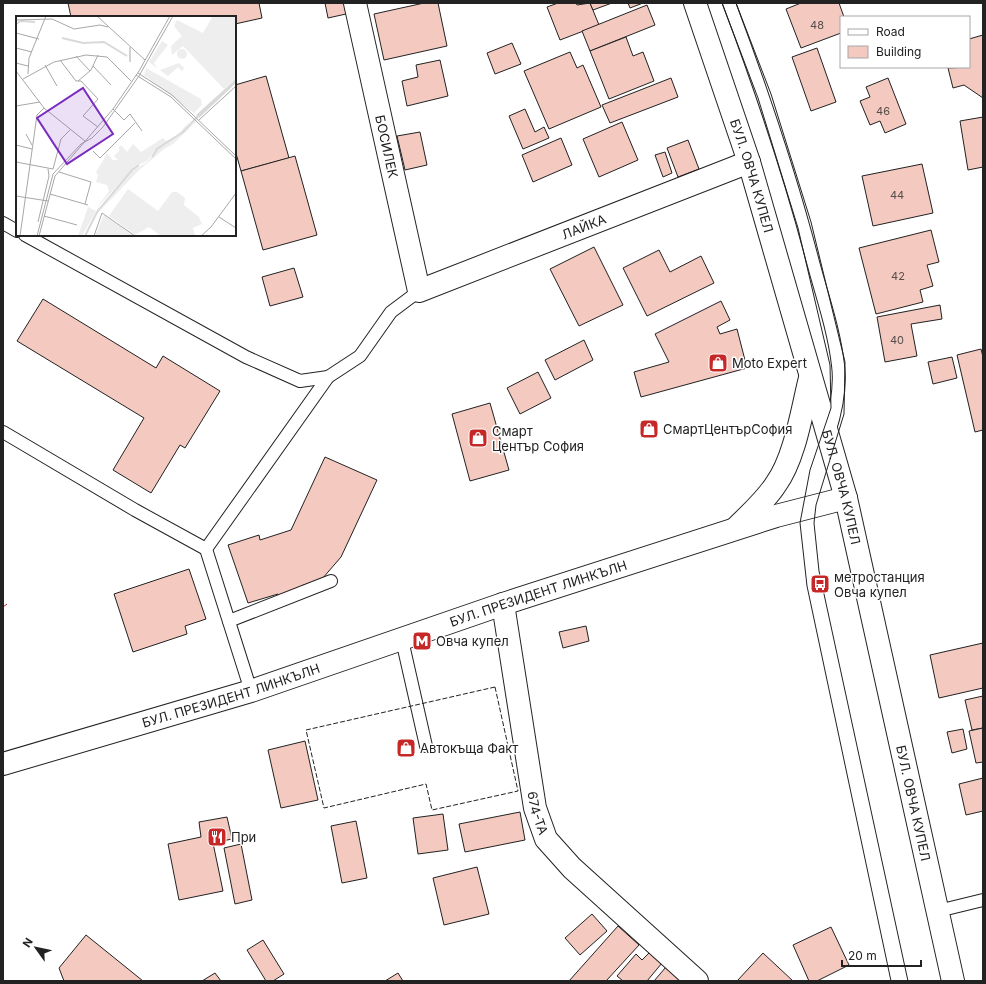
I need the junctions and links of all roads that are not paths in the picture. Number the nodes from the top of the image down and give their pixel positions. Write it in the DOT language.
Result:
graph roads {
  1 [pos="355,3"];
  2 [pos="695,3"];
  3 [pos="729,3"];
  4 [pos="749,162"];
  5 [pos="3,223"];
  6 [pos="16,230"];
  7 [pos="27,236"];
  8 [pos="419,291"];
  9 [pos="328,378"];
  10 [pos="810,378"];
  11 [pos="3,432"];
  12 [pos="829,436"];
  13 [pos="846,498"];
  14 [pos="733,531"];
  15 [pos="206,549"];
  16 [pos="331,581"];
  17 [pos="502,604"];
  18 [pos="229,621"];
  19 [pos="402,640"];
  20 [pos="251,692"];
  21 [pos="426,746"];
  22 [pos="3,764"];
  23 [pos="983,900"];
  24 [pos="938,911"];
  25 [pos="697,981"];
  26 [pos="953,981"];
  1 -- 8 [label="street, БОСИЛЕК"];
  2 -- 4 [label="street, БУЛ. ОВЧА КУПЕЛ"];
  3 -- 12 [label="lane"];
  4 -- 8 [label="street, ЛАЙКА"];
  4 -- 10 [label="street, БУЛ. ОВЧА КУПЕЛ"];
  5 -- 6 [label="lane"];
  7 -- 9 [label="lane"];
  8 -- 9 [label="lane"];
  9 -- 15 [label="lane"];
  10 -- 12 [label="street, БУЛ. ОВЧА КУПЕЛ"];
  10 -- 14 [label="street"];
  11 -- 15 [label="lane"];
  12 -- 13 [label="street, БУЛ. ОВЧА КУПЕЛ"];
  13 -- 14 [label="street, БУЛ. ПРЕЗИДЕНТ ЛИНКЪЛН"];
  13 -- 24 [label="street, БУЛ. ОВЧА КУПЕЛ"];
  14 -- 17 [label="street, БУЛ. ПРЕЗИДЕНТ ЛИНКЪЛН"];
  15 -- 18 [label="lane"];
  16 -- 18 [label="lane"];
  17 -- 19 [label="street, БУЛ. ПРЕЗИДЕНТ ЛИНКЪЛН"];
  17 -- 25 [label="street, 674-ТА"];
  18 -- 20 [label="lane"];
  19 -- 20 [label="street, БУЛ. ПРЕЗИДЕНТ ЛИНКЪЛН"];
  19 -- 21 [label="lane"];
  20 -- 22 [label="street, БУЛ. ПРЕЗИДЕНТ ЛИНКЪЛН"];
  23 -- 24 [label="lane"];
  24 -- 26 [label="street, БУЛ. ОВЧА КУПЕЛ"];
}
